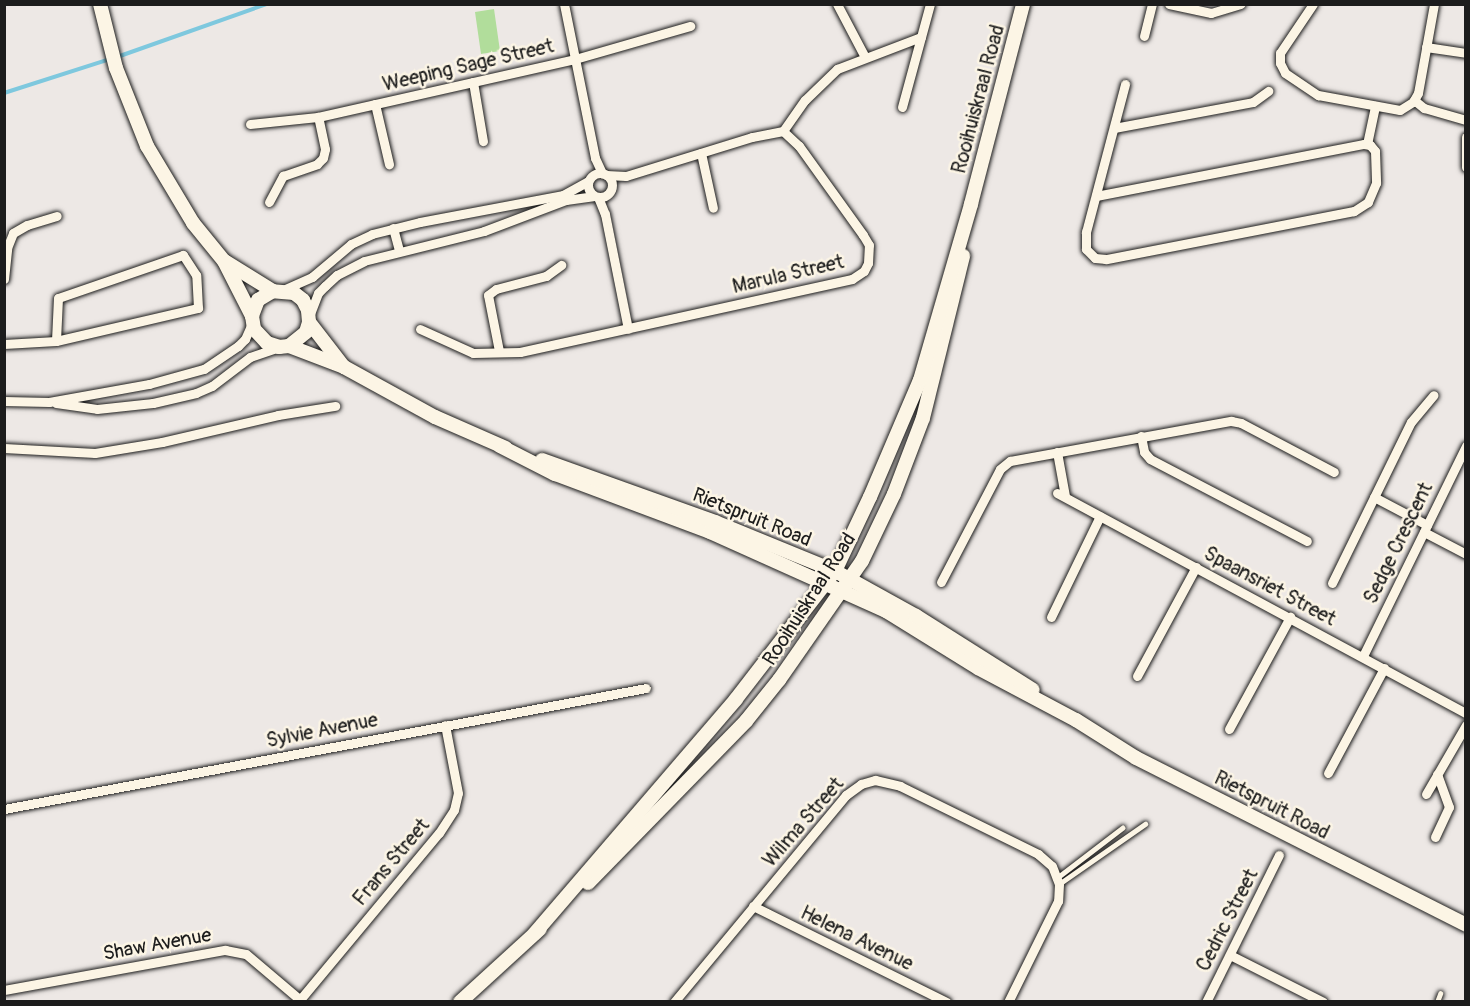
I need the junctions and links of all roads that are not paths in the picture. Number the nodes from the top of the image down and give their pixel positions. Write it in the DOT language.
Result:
graph roads {
  1 [pos="564,4"];
  2 [pos="837,4"];
  3 [pos="930,4"];
  4 [pos="1023,4"];
  5 [pos="1152,4"];
  6 [pos="1169,4"];
  7 [pos="1241,4"];
  8 [pos="1434,4"];
  9 [pos="1312,5"];
  10 [pos="101,8"];
  11 [pos="690,26"];
  12 [pos="1144,36"];
  13 [pos="921,37"];
  14 [pos="1426,46"];
  15 [pos="1466,53"];
  16 [pos="866,57"];
  17 [pos="575,59"];
  18 [pos="473,82"];
  19 [pos="1125,84"];
  20 [pos="1268,91"];
  21 [pos="1414,100"];
  22 [pos="375,104"];
  23 [pos="902,106"];
  24 [pos="1375,106"];
  25 [pos="318,117"];
  26 [pos="1466,120"];
  27 [pos="250,124"];
  28 [pos="1114,128"];
  29 [pos="783,132"];
  30 [pos="1466,137"];
  31 [pos="483,141"];
  32 [pos="1367,144"];
  33 [pos="701,153"];
  34 [pos="389,164"];
  35 [pos="1466,167"];
  36 [pos="597,176"];
  37 [pos="626,176"];
  38 [pos="610,190"];
  39 [pos="596,196"];
  40 [pos="1096,196"];
  41 [pos="269,202"];
  42 [pos="971,204"];
  43 [pos="713,208"];
  44 [pos="605,214"];
  45 [pos="57,216"];
  46 [pos="393,228"];
  47 [pos="399,251"];
  48 [pos="224,261"];
  49 [pos="561,265"];
  50 [pos="4,279"];
  51 [pos="278,290"];
  52 [pos="252,319"];
  53 [pos="309,319"];
  54 [pos="420,329"];
  55 [pos="628,329"];
  56 [pos="56,341"];
  57 [pos="4,344"];
  58 [pos="284,346"];
  59 [pos="499,351"];
  60 [pos="344,367"];
  61 [pos="169,379"];
  62 [pos="1434,394"];
  63 [pos="173,399"];
  64 [pos="4,401"];
  65 [pos="49,402"];
  66 [pos="335,406"];
  67 [pos="1141,436"];
  68 [pos="500,446"];
  69 [pos="1466,446"];
  70 [pos="4,448"];
  71 [pos="1057,452"];
  72 [pos="1334,472"];
  73 [pos="1374,497"];
  74 [pos="1100,516"];
  75 [pos="1425,529"];
  76 [pos="1307,541"];
  77 [pos="1466,554"];
  78 [pos="1196,567"];
  79 [pos="835,571"];
  80 [pos="850,579"];
  81 [pos="941,582"];
  82 [pos="1332,583"];
  83 [pos="826,585"];
  84 [pos="841,591"];
  85 [pos="1051,617"];
  86 [pos="1290,617"];
  87 [pos="1363,656"];
  88 [pos="1384,668"];
  89 [pos="1137,676"];
  90 [pos="646,688"];
  91 [pos="1466,713"];
  92 [pos="1065,714"];
  93 [pos="445,725"];
  94 [pos="1466,725"];
  95 [pos="1229,729"];
  96 [pos="1328,773"];
  97 [pos="1437,774"];
  98 [pos="1426,794"];
  99 [pos="4,809"];
  100 [pos="1145,824"];
  101 [pos="1122,828"];
  102 [pos="1435,837"];
  103 [pos="1280,855"];
  104 [pos="1058,880"];
  105 [pos="753,906"];
  106 [pos="1466,925"];
  107 [pos="535,933"];
  108 [pos="1230,955"];
  109 [pos="4,990"];
  110 [pos="1440,994"];
  111 [pos="298,1000"];
  112 [pos="460,1002"];
  113 [pos="674,1002"];
  114 [pos="946,1002"];
  115 [pos="1008,1002"];
  116 [pos="1206,1002"];
  117 [pos="1323,1002"];
  118 [pos="1437,1002"];
  1 -- 17 [label="street"];
  2 -- 16 [label="street"];
  3 -- 13 [label="street"];
  4 -- 42 [label="street, Rooihuiskraal Road"];
  5 -- 12 [label="street"];
  6 -- 7 [label="street"];
  8 -- 14 [label="street"];
  9 -- 24 [label="street"];
  10 -- 48 [label="street"];
  11 -- 17 [label="street, Weeping Sage Street"];
  13 -- 16 [label="street"];
  13 -- 23 [label="street"];
  14 -- 15 [label="street"];
  14 -- 21 [label="street"];
  16 -- 29 [label="street"];
  17 -- 18 [label="street, Weeping Sage Street"];
  17 -- 36 [label="street"];
  18 -- 22 [label="street, Weeping Sage Street"];
  18 -- 31 [label="street"];
  19 -- 28 [label="street"];
  20 -- 28 [label="street"];
  21 -- 24 [label="street"];
  21 -- 26 [label="street"];
  22 -- 25 [label="street, Weeping Sage Street"];
  22 -- 34 [label="street"];
  24 -- 32 [label="street"];
  25 -- 27 [label="street, Weeping Sage Street"];
  25 -- 41 [label="street"];
  28 -- 40 [label="street"];
  29 -- 33 [label="street"];
  29 -- 55 [label="street, Marula Street"];
  30 -- 35 [label="street"];
  32 -- 40 [label="street"];
  32 -- 40 [label="street"];
  33 -- 37 [label="street"];
  33 -- 43 [label="street"];
  36 -- 37 [label="street"];
  36 -- 38 [label="street"];
  36 -- 39 [label="street"];
  36 -- 46 [label="street"];
  37 -- 38 [label="street"];
  38 -- 39 [label="street"];
  38 -- 44 [label="street"];
  39 -- 44 [label="street"];
  39 -- 47 [label="street"];
  42 -- 79 [label="street, Rooihuiskraal Road"];
  42 -- 80 [label="street, Rooihuiskraal Road"];
  44 -- 55 [label="street"];
  45 -- 50 [label="street"];
  46 -- 47 [label="street"];
  46 -- 51 [label="street"];
  47 -- 53 [label="street"];
  48 -- 51 [label="street"];
  48 -- 52 [label="street"];
  49 -- 59 [label="street"];
  51 -- 52 [label="street"];
  51 -- 53 [label="street"];
  52 -- 58 [label="street"];
  52 -- 61 [label="street"];
  53 -- 58 [label="street"];
  53 -- 60 [label="street, Rietspruit Road"];
  54 -- 59 [label="street, Marula Street"];
  55 -- 59 [label="street, Marula Street"];
  56 -- 56 [label="street"];
  56 -- 57 [label="street"];
  58 -- 60 [label="street, Rietspruit Road"];
  58 -- 63 [label="street"];
  60 -- 68 [label="street, Rietspruit Road"];
  61 -- 63 [label="street"];
  61 -- 65 [label="street"];
  62 -- 73 [label="street"];
  63 -- 65 [label="street"];
  64 -- 65 [label="street"];
  66 -- 70 [label="street"];
  67 -- 71 [label="street"];
  67 -- 72 [label="street"];
  67 -- 76 [label="street"];
  68 -- 79 [label="street, Rietspruit Road"];
  68 -- 83 [label="street, Rietspruit Road"];
  69 -- 75 [label="street, Sedge Crescent"];
  71 -- 74 [label="street, Spaansriet Street"];
  71 -- 81 [label="street"];
  73 -- 75 [label="street"];
  73 -- 82 [label="street"];
  74 -- 78 [label="street, Spaansriet Street"];
  74 -- 85 [label="street"];
  75 -- 77 [label="street"];
  75 -- 87 [label="street, Sedge Crescent"];
  78 -- 86 [label="street, Spaansriet Street"];
  78 -- 89 [label="street"];
  79 -- 80 [label="street, Rietspruit Road"];
  79 -- 83 [label="street, Rooihuiskraal Road"];
  80 -- 84 [label="street, Rooihuiskraal Road"];
  80 -- 92 [label="street, Rietspruit Road"];
  83 -- 84 [label="street, Rietspruit Road"];
  83 -- 107 [label="street, Rooihuiskraal Road"];
  84 -- 92 [label="street, Rietspruit Road"];
  84 -- 107 [label="street, Rooihuiskraal Road"];
  86 -- 87 [label="street, Spaansriet Street"];
  86 -- 95 [label="street"];
  87 -- 88 [label="street, Spaansriet Street"];
  88 -- 91 [label="street, Spaansriet Street"];
  88 -- 96 [label="street"];
  90 -- 93 [label="street, Sylvie Avenue"];
  92 -- 106 [label="street, Rietspruit Road"];
  93 -- 99 [label="street, Sylvie Avenue"];
  93 -- 111 [label="street, Frans Street"];
  94 -- 97 [label="street"];
  97 -- 98 [label="street"];
  97 -- 102 [label="street"];
  100 -- 104 [label="lane"];
  101 -- 104 [label="lane"];
  103 -- 108 [label="street, Cedric Street"];
  104 -- 105 [label="street, Wilma Street"];
  104 -- 115 [label="street"];
  105 -- 113 [label="street, Wilma Street"];
  105 -- 114 [label="street, Helena Avenue"];
  107 -- 112 [label="street, Rooihuiskraal Road"];
  108 -- 116 [label="street, Cedric Street"];
  108 -- 117 [label="street"];
  109 -- 111 [label="street, Shaw Avenue"];
  110 -- 118 [label="lane"];
}
